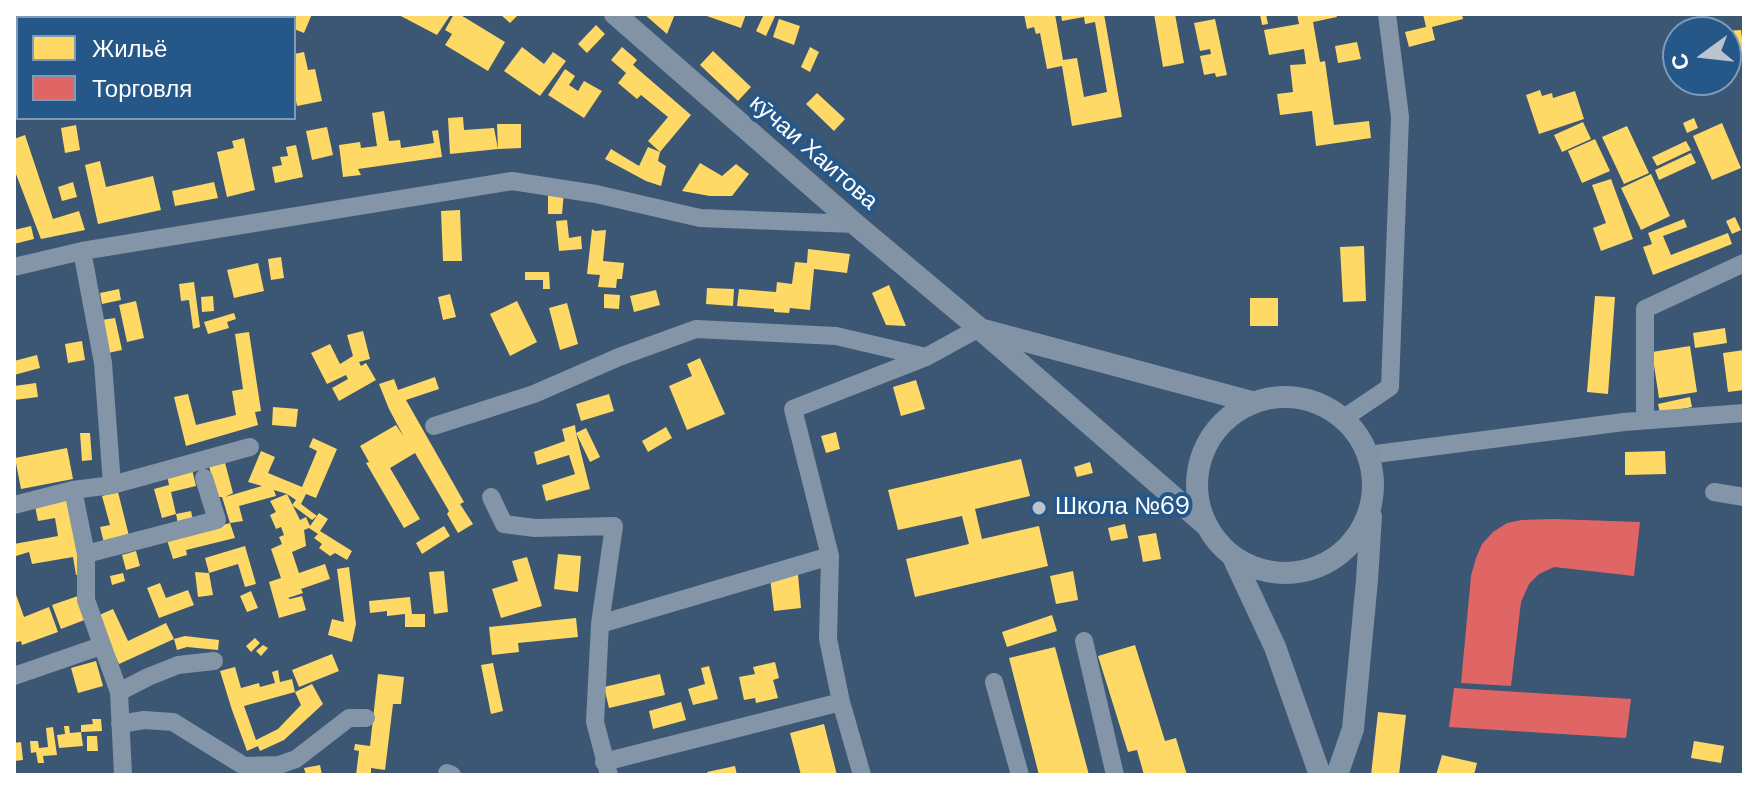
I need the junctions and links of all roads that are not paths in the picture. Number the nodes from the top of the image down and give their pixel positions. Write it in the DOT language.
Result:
graph roads {
  1 [pos="615,14"];
  2 [pos="1387,14"];
  3 [pos="855,224"];
  4 [pos="82,251"];
  5 [pos="1744,263"];
  6 [pos="14,267"];
  7 [pos="979,328"];
  8 [pos="926,357"];
  9 [pos="1252,402"];
  10 [pos="1744,413"];
  11 [pos="1344,418"];
  12 [pos="1645,420"];
  13 [pos="434,426"];
  14 [pos="250,447"];
  15 [pos="1368,455"];
  16 [pos="1373,477"];
  17 [pos="204,478"];
  18 [pos="112,485"];
  19 [pos="73,490"];
  20 [pos="1714,492"];
  21 [pos="491,497"];
  22 [pos="1744,497"];
  23 [pos="14,505"];
  24 [pos="1207,526"];
  25 [pos="86,554"];
  26 [pos="830,556"];
  27 [pos="1233,557"];
  28 [pos="600,624"];
  29 [pos="1084,641"];
  30 [pos="101,646"];
  31 [pos="214,661"];
  32 [pos="14,676"];
  33 [pos="994,682"];
  34 [pos="119,692"];
  35 [pos="841,702"];
  36 [pos="366,718"];
  37 [pos="120,724"];
  38 [pos="606,769"];
  39 [pos="123,775"];
  40 [pos="862,775"];
  41 [pos="1020,775"];
  42 [pos="1115,775"];
  43 [pos="1320,775"];
  44 [pos="1337,775"];
  1 -- 3 [label="main road, кӯчаи Хаитова"];
  2 -- 11 [label="street"];
  3 -- 4 [label="street"];
  3 -- 7 [label="main road, кӯчаи Хаитова"];
  4 -- 6 [label="street"];
  4 -- 18 [label="street"];
  5 -- 12 [label="street"];
  7 -- 8 [label="street"];
  7 -- 9 [label="main road"];
  7 -- 24 [label="main road, кӯчаи Хаитова"];
  8 -- 13 [label="street"];
  8 -- 26 [label="street"];
  9 -- 11 [label="main road"];
  9 -- 24 [label="main road"];
  10 -- 12 [label="street"];
  11 -- 15 [label="main road"];
  12 -- 15 [label="street"];
  14 -- 18 [label="street"];
  15 -- 16 [label="main road"];
  16 -- 27 [label="main road"];
  16 -- 44 [label="main road"];
  17 -- 25 [label="street"];
  18 -- 19 [label="street"];
  19 -- 23 [label="street"];
  19 -- 25 [label="street"];
  20 -- 22 [label="street"];
  21 -- 28 [label="street"];
  24 -- 27 [label="main road"];
  25 -- 30 [label="street"];
  26 -- 28 [label="street"];
  26 -- 35 [label="street"];
  27 -- 43 [label="main road"];
  28 -- 38 [label="street"];
  29 -- 42 [label="street"];
  30 -- 32 [label="street"];
  30 -- 34 [label="street"];
  31 -- 34 [label="street"];
  33 -- 41 [label="street"];
  34 -- 37 [label="street"];
  35 -- 38 [label="street"];
  35 -- 40 [label="street"];
  36 -- 37 [label="street"];
  37 -- 39 [label="street"];
}
